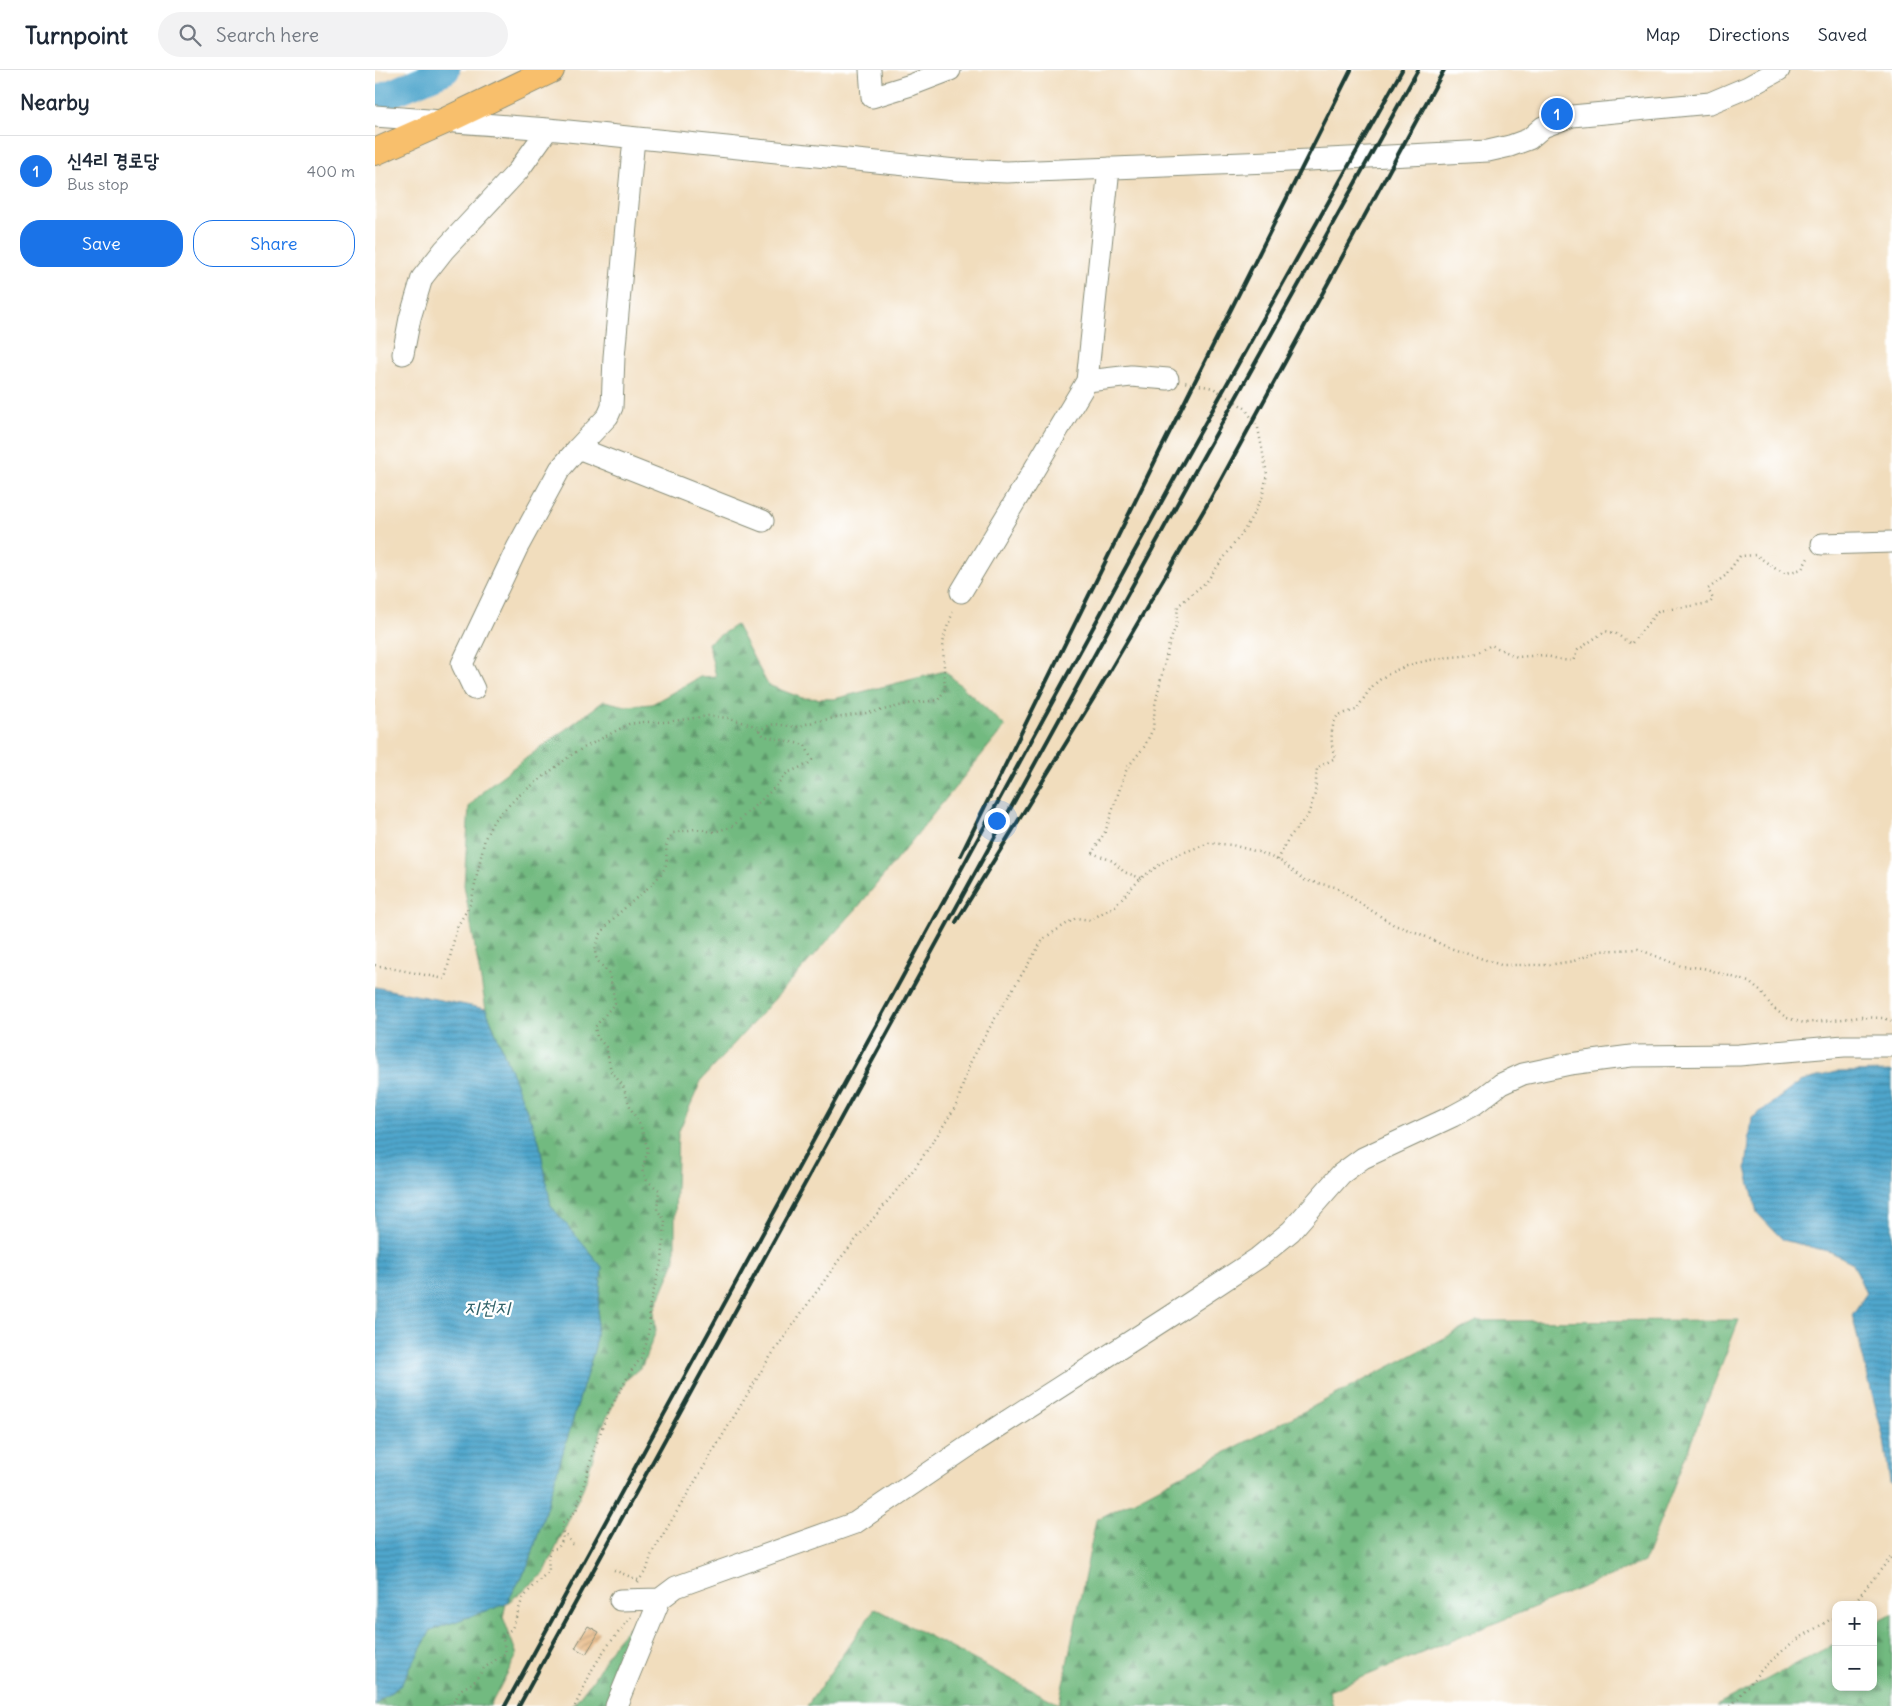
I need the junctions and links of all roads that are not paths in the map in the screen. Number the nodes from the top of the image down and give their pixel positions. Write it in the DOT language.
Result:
graph roads {
  1 [pos="551,70"];
  2 [pos="870,70"];
  3 [pos="949,70"];
  4 [pos="1779,70"];
  5 [pos="375,116"];
  6 [pos="447,120"];
  7 [pos="548,129"];
  8 [pos="633,138"];
  9 [pos="384,148"];
  10 [pos="1109,168"];
  11 [pos="403,354"];
  12 [pos="1168,379"];
  13 [pos="1087,381"];
  14 [pos="577,448"];
  15 [pos="763,521"];
  16 [pos="1892,542"];
  17 [pos="1822,544"];
  18 [pos="961,592"];
  19 [pos="474,690"];
  20 [pos="1892,1046"];
  21 [pos="617,1706"];
  1 -- 6 [label="main road"];
  2 -- 3 [label="street"];
  4 -- 10 [label="street"];
  5 -- 6 [label="street"];
  6 -- 7 [label="street"];
  6 -- 9 [label="main road"];
  7 -- 8 [label="street"];
  7 -- 11 [label="street"];
  8 -- 10 [label="street"];
  8 -- 14 [label="street"];
  10 -- 13 [label="street"];
  12 -- 13 [label="street"];
  13 -- 18 [label="street"];
  14 -- 15 [label="street"];
  14 -- 19 [label="street"];
  16 -- 17 [label="street"];
  20 -- 21 [label="street"];
}
